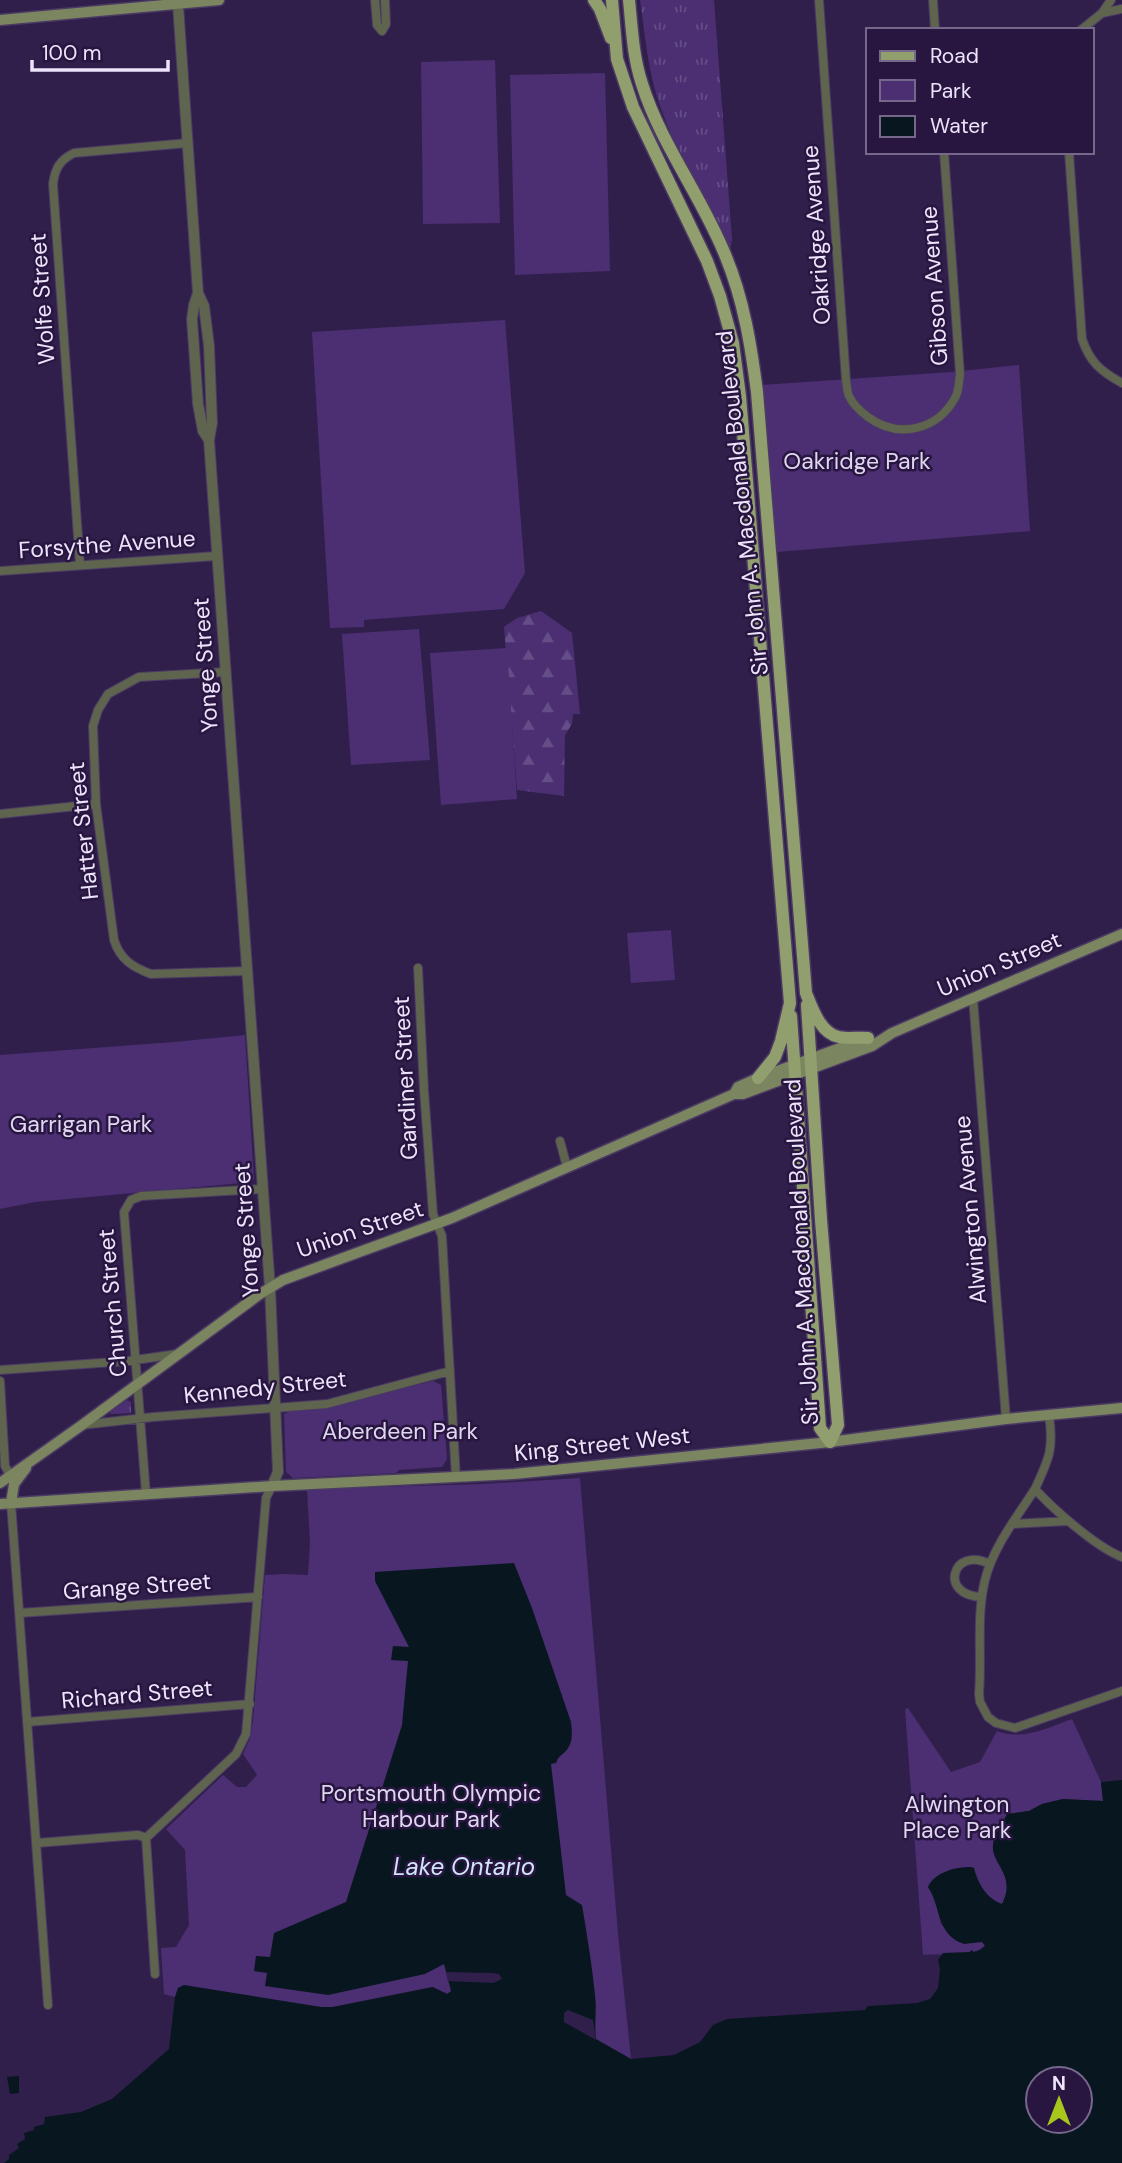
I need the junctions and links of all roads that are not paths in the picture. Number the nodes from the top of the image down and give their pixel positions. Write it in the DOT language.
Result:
graph roads {
  1 [pos="219,0"];
  2 [pos="375,0"];
  3 [pos="385,0"];
  4 [pos="594,0"];
  5 [pos="612,0"];
  6 [pos="629,0"];
  7 [pos="819,0"];
  8 [pos="933,0"];
  9 [pos="1111,0"];
  10 [pos="178,5"];
  11 [pos="1122,9"];
  12 [pos="1102,13"];
  13 [pos="0,20"];
  14 [pos="935,28"];
  15 [pos="1083,28"];
  16 [pos="617,59"];
  17 [pos="188,143"];
  18 [pos="944,154"];
  19 [pos="1069,154"];
  20 [pos="1122,383"];
  21 [pos="907,429"];
  22 [pos="216,555"];
  23 [pos="80,565"];
  24 [pos="0,571"];
  25 [pos="225,672"];
  26 [pos="96,804"];
  27 [pos="0,814"];
  28 [pos="1121,938"];
  29 [pos="418,968"];
  30 [pos="246,971"];
  31 [pos="806,993"];
  32 [pos="973,998"];
  33 [pos="790,1003"];
  34 [pos="892,1032"];
  35 [pos="868,1038"];
  36 [pos="811,1063"];
  37 [pos="795,1069"];
  38 [pos="758,1078"];
  39 [pos="733,1094"];
  40 [pos="560,1141"];
  41 [pos="568,1167"];
  42 [pos="262,1189"];
  43 [pos="438,1224"];
  44 [pos="270,1287"];
  45 [pos="177,1354"];
  46 [pos="134,1360"];
  47 [pos="0,1370"];
  48 [pos="450,1371"];
  49 [pos="0,1381"];
  50 [pos="138,1384"];
  51 [pos="275,1408"];
  52 [pos="1122,1408"];
  53 [pos="1049,1415"];
  54 [pos="141,1418"];
  55 [pos="1006,1419"];
  56 [pos="82,1425"];
  57 [pos="830,1442"];
  58 [pos="32,1460"];
  59 [pos="10,1475"];
  60 [pos="456,1478"];
  61 [pos="0,1483"];
  62 [pos="272,1486"];
  63 [pos="1035,1489"];
  64 [pos="146,1494"];
  65 [pos="6,1503"];
  66 [pos="1068,1521"];
  67 [pos="1013,1524"];
  68 [pos="1122,1557"];
  69 [pos="990,1564"];
  70 [pos="258,1597"];
  71 [pos="982,1598"];
  72 [pos="19,1613"];
  73 [pos="1122,1691"];
  74 [pos="250,1704"];
  75 [pos="27,1722"];
  76 [pos="146,1838"];
  77 [pos="37,1843"];
  78 [pos="155,1974"];
  79 [pos="48,2005"];
  1 -- 10 [label="main road"];
  2 -- 3 [label="street"];
  4 -- 16 [label="main road"];
  5 -- 16 [label="main road, Sir John A. Macdonald Boulevard"];
  6 -- 31 [label="main road, Sir John A. Macdonald Boulevard"];
  7 -- 21 [label="street, Oakridge Avenue"];
  8 -- 14 [label="street"];
  9 -- 12 [label="street"];
  10 -- 13 [label="main road"];
  10 -- 17 [label="street, Yonge Street"];
  11 -- 12 [label="street"];
  12 -- 15 [label="street"];
  16 -- 33 [label="main road, Sir John A. Macdonald Boulevard"];
  17 -- 22 [label="street, Yonge Street"];
  17 -- 23 [label="street, Wolfe Street"];
  18 -- 21 [label="street, Gibson Avenue"];
  19 -- 20 [label="street"];
  22 -- 23 [label="street, Forsythe Avenue"];
  22 -- 25 [label="street, Yonge Street"];
  23 -- 24 [label="street, Forsythe Avenue"];
  25 -- 26 [label="street, Hatter Street"];
  25 -- 30 [label="street, Yonge Street"];
  26 -- 27 [label="street"];
  26 -- 30 [label="street, Hatter Street"];
  28 -- 32 [label="main road, Union Street"];
  29 -- 43 [label="street, Gardiner Street"];
  30 -- 42 [label="street, Yonge Street"];
  31 -- 35 [label="main road"];
  31 -- 36 [label="main road, Sir John A. Macdonald Boulevard"];
  32 -- 34 [label="main road, Union Street"];
  32 -- 55 [label="street, Alwington Avenue"];
  33 -- 37 [label="main road, Sir John A. Macdonald Boulevard"];
  33 -- 38 [label="main road"];
  34 -- 35 [label="main road, Union Street"];
  34 -- 36 [label="main road, Union Street"];
  35 -- 36 [label="main road, Union Street"];
  36 -- 37 [label="main road, Union Street"];
  36 -- 57 [label="main road, Sir John A. Macdonald Boulevard"];
  37 -- 38 [label="main road, Union Street"];
  37 -- 39 [label="main road, Union Street"];
  37 -- 57 [label="main road, Sir John A. Macdonald Boulevard"];
  38 -- 39 [label="main road, Union Street"];
  39 -- 41 [label="main road, Union Street"];
  40 -- 41 [label="street"];
  41 -- 43 [label="main road, Union Street"];
  42 -- 44 [label="street, Yonge Street"];
  42 -- 46 [label="street, Church Street"];
  43 -- 44 [label="main road, Union Street"];
  43 -- 48 [label="street, Gardiner Street"];
  44 -- 45 [label="main road, Union Street"];
  44 -- 51 [label="street, Yonge Street"];
  45 -- 46 [label="street"];
  45 -- 50 [label="main road, Union Street"];
  46 -- 47 [label="street"];
  46 -- 50 [label="street, Church Street"];
  48 -- 51 [label="street, Kennedy Street"];
  48 -- 60 [label="street, Gardiner Street"];
  49 -- 59 [label="street"];
  50 -- 54 [label="street, Church Street"];
  50 -- 56 [label="main road, Union Street"];
  51 -- 54 [label="street, Kennedy Street"];
  51 -- 62 [label="street, Yonge Street"];
  52 -- 53 [label="main road, King Street West"];
  53 -- 55 [label="main road, King Street West"];
  53 -- 63 [label="street"];
  54 -- 56 [label="street, Kennedy Street"];
  54 -- 64 [label="street, Church Street"];
  55 -- 57 [label="main road, King Street West"];
  56 -- 58 [label="main road, Union Street"];
  57 -- 60 [label="main road, King Street West"];
  58 -- 59 [label="main road, Union Street"];
  58 -- 65 [label="main road, Union Street"];
  59 -- 61 [label="main road, Union Street"];
  60 -- 62 [label="main road, King Street West"];
  62 -- 64 [label="main road, King Street West"];
  62 -- 70 [label="street, Yonge Street"];
  63 -- 66 [label="street"];
  63 -- 67 [label="street"];
  64 -- 65 [label="main road, King Street West"];
  65 -- 72 [label="street"];
  66 -- 67 [label="street"];
  66 -- 68 [label="street"];
  67 -- 69 [label="street"];
  69 -- 71 [label="street"];
  69 -- 71 [label="street"];
  70 -- 72 [label="street, Grange Street"];
  70 -- 74 [label="street, Yonge Street"];
  71 -- 73 [label="street"];
  72 -- 75 [label="street"];
  74 -- 75 [label="street, Richard Street"];
  74 -- 76 [label="street, Yonge Street"];
  75 -- 77 [label="street"];
  76 -- 77 [label="street"];
  76 -- 78 [label="street"];
  77 -- 79 [label="street"];
}
